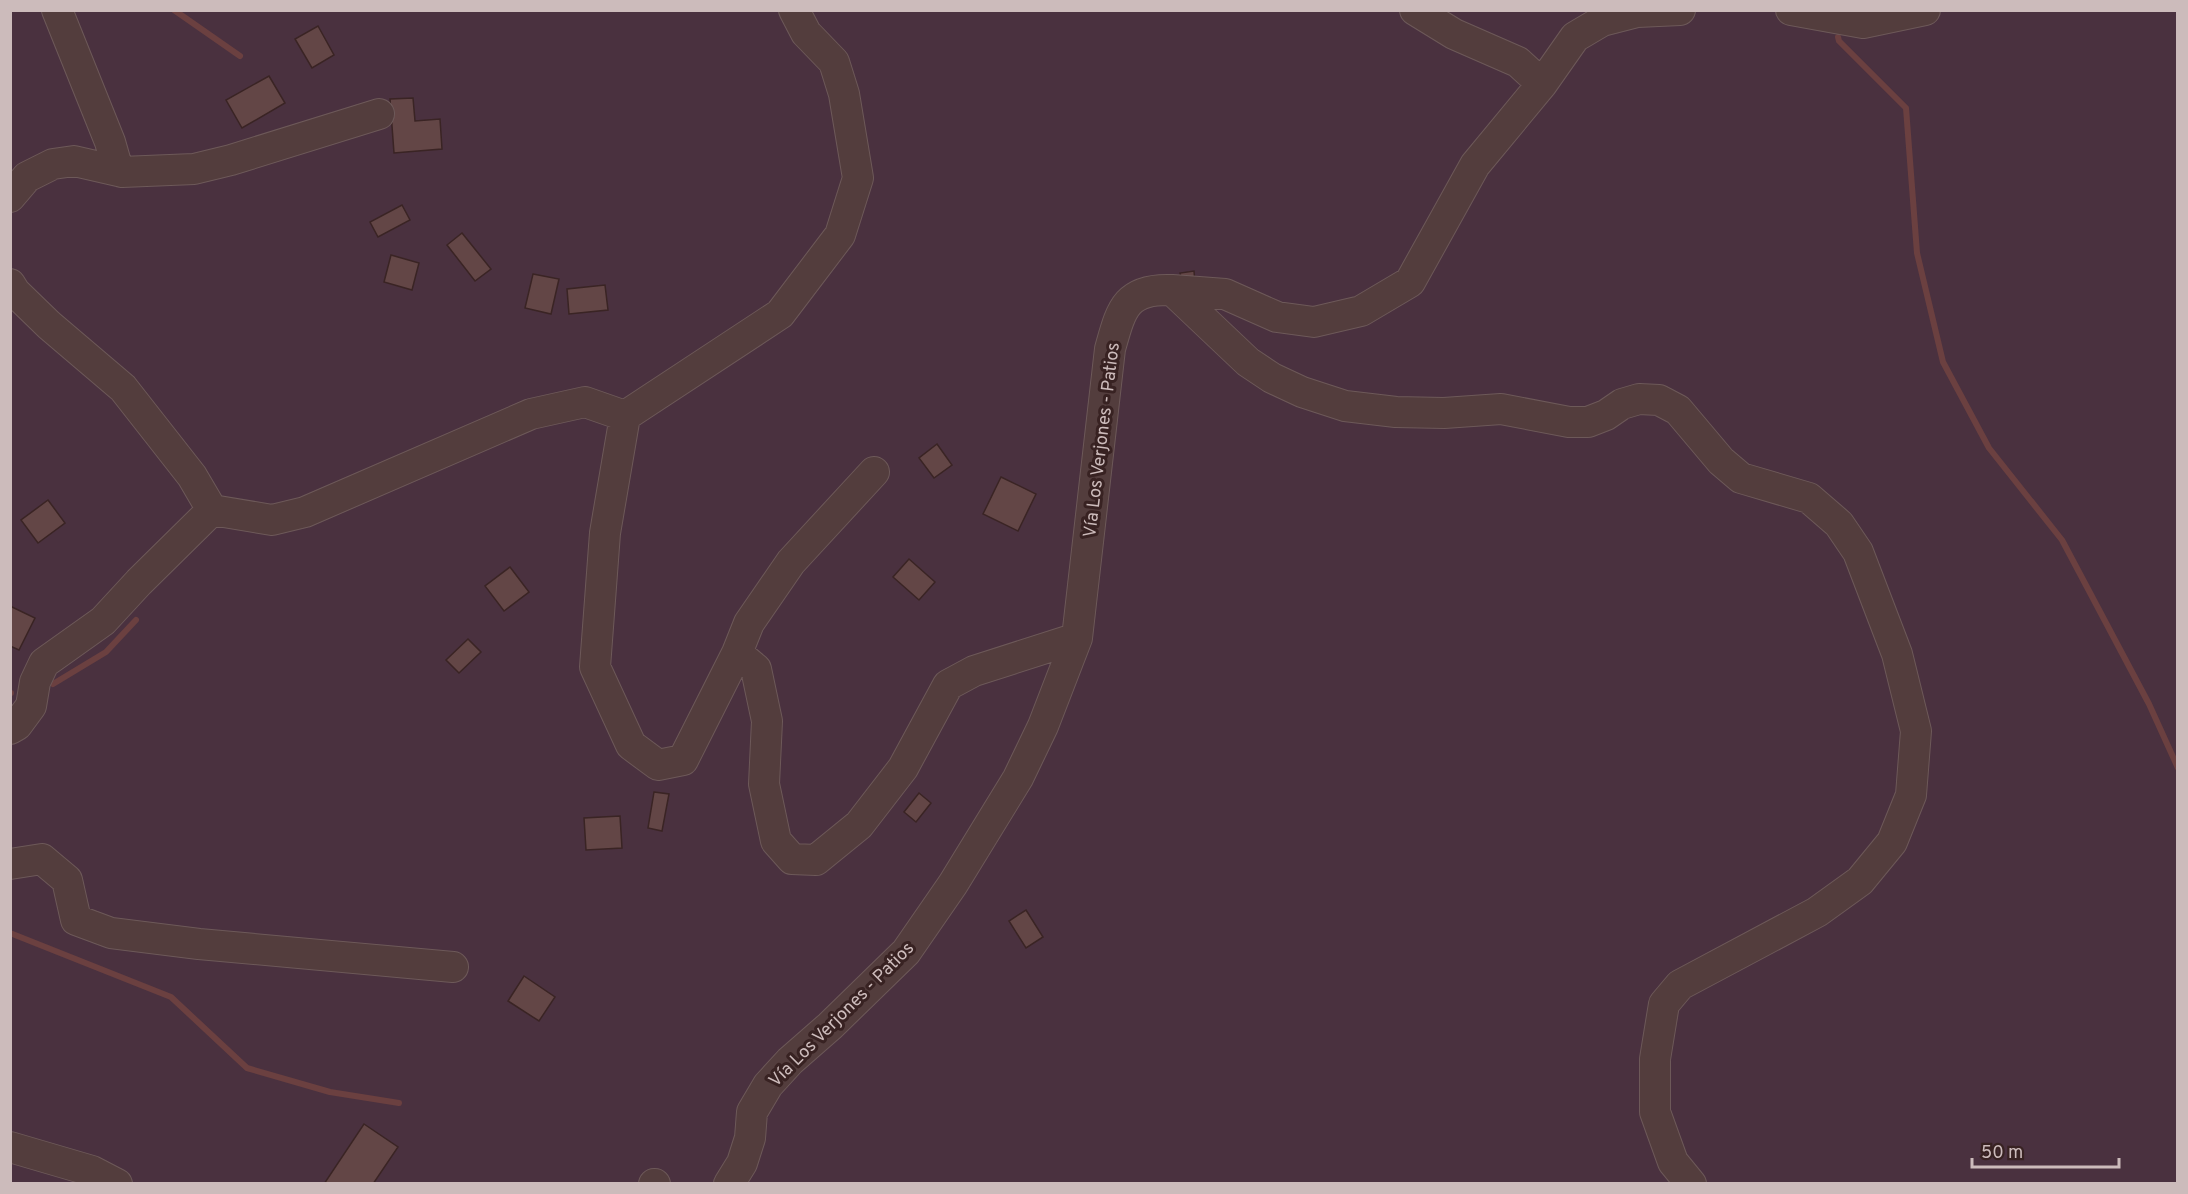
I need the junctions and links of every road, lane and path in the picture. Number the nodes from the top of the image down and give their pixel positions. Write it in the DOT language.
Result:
graph roads {
  1 [pos="57,10"];
  2 [pos="794,10"];
  3 [pos="1415,10"];
  4 [pos="1680,10"];
  5 [pos="1791,10"];
  6 [pos="1925,10"];
  7 [pos="1542,84"];
  8 [pos="379,114"];
  9 [pos="122,172"];
  10 [pos="10,196"];
  11 [pos="10,284"];
  12 [pos="1172,290"];
  13 [pos="625,416"];
  14 [pos="874,472"];
  15 [pos="212,510"];
  16 [pos="1077,638"];
  17 [pos="737,653"];
  18 [pos="10,729"];
  19 [pos="10,864"];
  20 [pos="453,967"];
  21 [pos="10,1147"];
  22 [pos="117,1184"];
  23 [pos="729,1184"];
  24 [pos="1692,1184"];
  1 -- 9 [label="street"];
  2 -- 13 [label="street"];
  3 -- 7 [label="street"];
  4 -- 7 [label="street, Vía Los Verjones - Patios"];
  5 -- 6 [label="street"];
  7 -- 12 [label="street, Vía Los Verjones - Patios"];
  8 -- 9 [label="street"];
  9 -- 10 [label="street"];
  11 -- 15 [label="street"];
  12 -- 16 [label="street, Vía Los Verjones - Patios"];
  12 -- 24 [label="street"];
  13 -- 15 [label="street"];
  13 -- 17 [label="street"];
  14 -- 17 [label="street"];
  15 -- 18 [label="street"];
  16 -- 17 [label="street"];
  16 -- 23 [label="street, Vía Los Verjones - Patios"];
  19 -- 20 [label="street"];
  21 -- 22 [label="street"];
}
